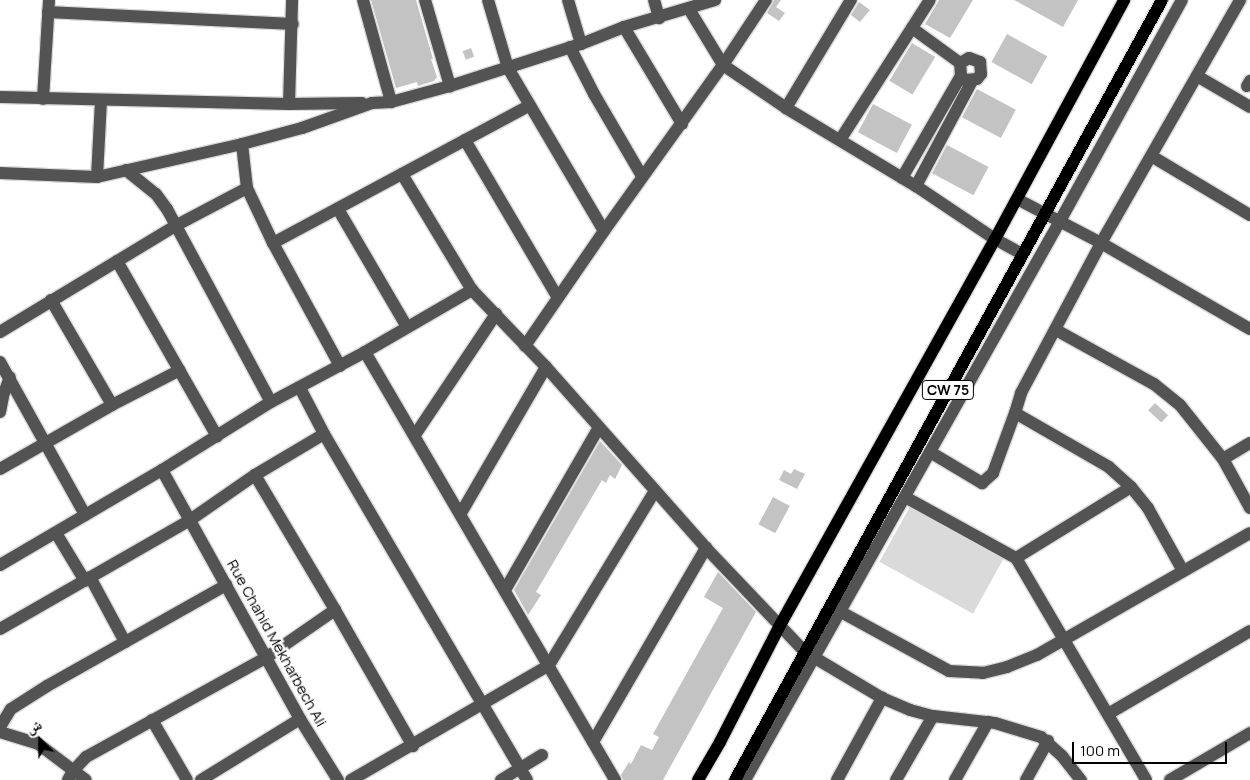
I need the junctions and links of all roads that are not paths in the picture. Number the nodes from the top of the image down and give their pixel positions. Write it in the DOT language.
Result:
graph roads {
  1 [pos="292,0"];
  2 [pos="363,0"];
  3 [pos="426,0"];
  4 [pos="488,0"];
  5 [pos="568,0"];
  6 [pos="654,0"];
  7 [pos="715,0"];
  8 [pos="766,0"];
  9 [pos="851,0"];
  10 [pos="930,0"];
  11 [pos="1124,0"];
  12 [pos="1162,0"];
  13 [pos="1182,0"];
  14 [pos="1240,0"];
  15 [pos="48,6"];
  16 [pos="689,9"];
  17 [pos="659,18"];
  18 [pos="293,24"];
  19 [pos="624,27"];
  20 [pos="912,28"];
  21 [pos="576,45"];
  22 [pos="723,66"];
  23 [pos="508,68"];
  24 [pos="964,73"];
  25 [pos="1197,76"];
  26 [pos="450,86"];
  27 [pos="0,97"];
  28 [pos="43,99"];
  29 [pos="101,100"];
  30 [pos="391,102"];
  31 [pos="372,103"];
  32 [pos="289,104"];
  33 [pos="529,106"];
  34 [pos="1250,107"];
  35 [pos="786,108"];
  36 [pos="682,124"];
  37 [pos="465,140"];
  38 [pos="840,140"];
  39 [pos="242,144"];
  40 [pos="1153,157"];
  41 [pos="126,170"];
  42 [pos="0,173"];
  43 [pos="402,174"];
  44 [pos="642,176"];
  45 [pos="97,177"];
  46 [pos="902,178"];
  47 [pos="916,186"];
  48 [pos="247,188"];
  49 [pos="1017,198"];
  50 [pos="338,209"];
  51 [pos="1045,213"];
  52 [pos="1250,215"];
  53 [pos="1060,221"];
  54 [pos="175,226"];
  55 [pos="604,231"];
  56 [pos="995,239"];
  57 [pos="273,243"];
  58 [pos="1101,243"];
  59 [pos="1022,254"];
  60 [pos="117,260"];
  61 [pos="472,290"];
  62 [pos="558,298"];
  63 [pos="51,300"];
  64 [pos="496,314"];
  65 [pos="407,327"];
  66 [pos="1250,328"];
  67 [pos="1056,330"];
  68 [pos="1,334"];
  69 [pos="525,346"];
  70 [pos="365,352"];
  71 [pos="0,362"];
  72 [pos="340,366"];
  73 [pos="546,367"];
  74 [pos="180,370"];
  75 [pos="10,377"];
  76 [pos="300,388"];
  77 [pos="271,402"];
  78 [pos="112,405"];
  79 [pos="0,412"];
  80 [pos="1015,413"];
  81 [pos="598,428"];
  82 [pos="324,434"];
  83 [pos="415,435"];
  84 [pos="217,436"];
  85 [pos="45,442"];
  86 [pos="1250,443"];
  87 [pos="930,452"];
  88 [pos="1223,460"];
  89 [pos="0,469"];
  90 [pos="162,470"];
  91 [pos="255,475"];
  92 [pos="1131,486"];
  93 [pos="655,491"];
  94 [pos="905,497"];
  95 [pos="1250,508"];
  96 [pos="460,513"];
  97 [pos="85,515"];
  98 [pos="190,520"];
  99 [pos="56,533"];
  100 [pos="1250,533"];
  101 [pos="706,548"];
  102 [pos="1016,558"];
  103 [pos="0,565"];
  104 [pos="1183,571"];
  105 [pos="87,579"];
  106 [pos="226,586"];
  107 [pos="504,590"];
  108 [pos="335,610"];
  109 [pos="841,612"];
  110 [pos="779,627"];
  111 [pos="0,629"];
  112 [pos="1250,631"];
  113 [pos="1064,640"];
  114 [pos="125,642"];
  115 [pos="809,654"];
  116 [pos="267,657"];
  117 [pos="549,665"];
  118 [pos="882,698"];
  119 [pos="481,704"];
  120 [pos="6,705"];
  121 [pos="1108,714"];
  122 [pos="933,716"];
  123 [pos="300,719"];
  124 [pos="152,720"];
  125 [pos="988,722"];
  126 [pos="0,727"];
  127 [pos="0,732"];
  128 [pos="1250,733"];
  129 [pos="1048,741"];
  130 [pos="593,742"];
  131 [pos="413,746"];
  132 [pos="542,755"];
  133 [pos="520,768"];
  134 [pos="70,775"];
  135 [pos="86,780"];
  136 [pos="187,780"];
  137 [pos="201,780"];
  138 [pos="338,780"];
  139 [pos="351,780"];
  140 [pos="501,780"];
  141 [pos="526,780"];
  142 [pos="615,780"];
  143 [pos="698,780"];
  144 [pos="735,780"];
  145 [pos="745,780"];
  146 [pos="837,780"];
  147 [pos="896,780"];
  148 [pos="955,780"];
  149 [pos="1026,780"];
  150 [pos="1081,780"];
  151 [pos="1146,780"];
  152 [pos="1170,780"];
  1 -- 18 [label="street"];
  2 -- 30 [label="street"];
  3 -- 26 [label="street"];
  4 -- 23 [label="street"];
  5 -- 21 [label="street"];
  6 -- 17 [label="street"];
  7 -- 16 [label="street"];
  8 -- 22 [label="street"];
  9 -- 35 [label="street"];
  10 -- 20 [label="street"];
  11 -- 49 [label="main road, CW 75"];
  12 -- 51 [label="main road, CW 75"];
  13 -- 53 [label="street"];
  14 -- 25 [label="street"];
  15 -- 18 [label="street"];
  15 -- 28 [label="street"];
  16 -- 17 [label="street"];
  16 -- 22 [label="street"];
  17 -- 19 [label="street"];
  18 -- 32 [label="street"];
  19 -- 21 [label="street"];
  19 -- 36 [label="street"];
  20 -- 24 [label="street"];
  20 -- 38 [label="street"];
  21 -- 23 [label="street"];
  21 -- 44 [label="street"];
  22 -- 35 [label="street"];
  22 -- 36 [label="street"];
  23 -- 26 [label="street"];
  23 -- 33 [label="street"];
  24 -- 46 [label="street"];
  24 -- 47 [label="street"];
  25 -- 34 [label="street"];
  25 -- 40 [label="street"];
  26 -- 30 [label="street"];
  27 -- 28 [label="street"];
  28 -- 29 [label="street"];
  29 -- 32 [label="street"];
  29 -- 45 [label="street"];
  30 -- 31 [label="street"];
  31 -- 32 [label="street"];
  31 -- 39 [label="street"];
  33 -- 37 [label="street"];
  33 -- 55 [label="street"];
  35 -- 38 [label="street"];
  36 -- 44 [label="street"];
  37 -- 43 [label="street"];
  37 -- 62 [label="street"];
  38 -- 46 [label="street"];
  39 -- 41 [label="street"];
  39 -- 48 [label="street"];
  40 -- 52 [label="street"];
  40 -- 58 [label="street"];
  41 -- 45 [label="street"];
  41 -- 54 [label="street"];
  42 -- 45 [label="street"];
  43 -- 50 [label="street"];
  43 -- 61 [label="street"];
  44 -- 55 [label="street"];
  46 -- 47 [label="street"];
  47 -- 56 [label="street"];
  48 -- 54 [label="street"];
  48 -- 57 [label="street"];
  49 -- 51 [label="street"];
  49 -- 56 [label="main road, CW 75"];
  50 -- 57 [label="street"];
  50 -- 65 [label="street"];
  51 -- 53 [label="street"];
  51 -- 59 [label="main road, CW 75"];
  53 -- 58 [label="street"];
  53 -- 87 [label="street"];
  54 -- 60 [label="street"];
  54 -- 77 [label="street"];
  55 -- 62 [label="street"];
  56 -- 59 [label="street"];
  56 -- 110 [label="main road, CW 75"];
  57 -- 72 [label="street"];
  58 -- 66 [label="street"];
  58 -- 67 [label="street"];
  59 -- 115 [label="main road, CW 75"];
  60 -- 63 [label="street"];
  60 -- 74 [label="street"];
  61 -- 64 [label="street"];
  61 -- 65 [label="street"];
  62 -- 69 [label="street"];
  63 -- 68 [label="street"];
  63 -- 78 [label="street"];
  64 -- 69 [label="street"];
  64 -- 83 [label="street"];
  65 -- 70 [label="street"];
  67 -- 80 [label="street"];
  67 -- 88 [label="street"];
  69 -- 73 [label="street"];
  70 -- 72 [label="street"];
  70 -- 83 [label="street"];
  71 -- 75 [label="street"];
  72 -- 76 [label="street"];
  73 -- 81 [label="street"];
  73 -- 96 [label="street"];
  74 -- 78 [label="street"];
  74 -- 84 [label="street"];
  75 -- 79 [label="street"];
  75 -- 85 [label="street"];
  76 -- 77 [label="street"];
  76 -- 82 [label="street"];
  77 -- 84 [label="street"];
  78 -- 85 [label="street"];
  80 -- 87 [label="street"];
  80 -- 92 [label="street"];
  81 -- 93 [label="street"];
  81 -- 107 [label="street"];
  82 -- 91 [label="street"];
  82 -- 119 [label="street"];
  83 -- 96 [label="street"];
  84 -- 90 [label="street"];
  85 -- 89 [label="street"];
  85 -- 97 [label="street"];
  86 -- 88 [label="street"];
  87 -- 94 [label="street"];
  88 -- 95 [label="street"];
  90 -- 97 [label="street"];
  90 -- 98 [label="street, Rue Chahid Mekharbech Ali"];
  91 -- 98 [label="street"];
  91 -- 108 [label="street"];
  92 -- 102 [label="street"];
  92 -- 104 [label="street"];
  93 -- 101 [label="street"];
  93 -- 117 [label="street"];
  94 -- 102 [label="street"];
  94 -- 109 [label="street"];
  96 -- 107 [label="street"];
  97 -- 99 [label="street"];
  98 -- 105 [label="street"];
  98 -- 106 [label="street, Rue Chahid Mekharbech Ali"];
  99 -- 103 [label="street"];
  99 -- 105 [label="street"];
  100 -- 104 [label="street"];
  101 -- 110 [label="street"];
  101 -- 130 [label="street"];
  102 -- 113 [label="street"];
  104 -- 113 [label="street"];
  105 -- 111 [label="street"];
  105 -- 114 [label="street"];
  106 -- 114 [label="street"];
  106 -- 116 [label="street, Rue Chahid Mekharbech Ali"];
  107 -- 117 [label="street"];
  108 -- 116 [label="street"];
  108 -- 131 [label="street"];
  109 -- 113 [label="street"];
  109 -- 115 [label="street"];
  110 -- 115 [label="street"];
  110 -- 143 [label="main road"];
  112 -- 121 [label="street"];
  113 -- 121 [label="street"];
  114 -- 120 [label="street"];
  115 -- 118 [label="street"];
  115 -- 144 [label="main road, CW 75"];
  115 -- 145 [label="street"];
  116 -- 123 [label="street, Rue Chahid Mekharbech Ali"];
  116 -- 124 [label="street"];
  117 -- 119 [label="street"];
  117 -- 130 [label="street"];
  118 -- 122 [label="street"];
  118 -- 146 [label="street"];
  119 -- 131 [label="street"];
  119 -- 133 [label="street"];
  120 -- 126 [label="street"];
  121 -- 151 [label="street"];
  122 -- 125 [label="street"];
  122 -- 147 [label="street"];
  123 -- 137 [label="street"];
  123 -- 138 [label="street, Rue Chahid Mekharbech Ali"];
  124 -- 134 [label="street"];
  124 -- 136 [label="street"];
  125 -- 129 [label="street"];
  125 -- 148 [label="street"];
  127 -- 134 [label="street"];
  128 -- 152 [label="street"];
  129 -- 149 [label="street"];
  129 -- 150 [label="street"];
  130 -- 142 [label="street"];
  131 -- 139 [label="street"];
  132 -- 133 [label="street"];
  133 -- 140 [label="street"];
  133 -- 141 [label="street"];
  134 -- 135 [label="street"];
}
